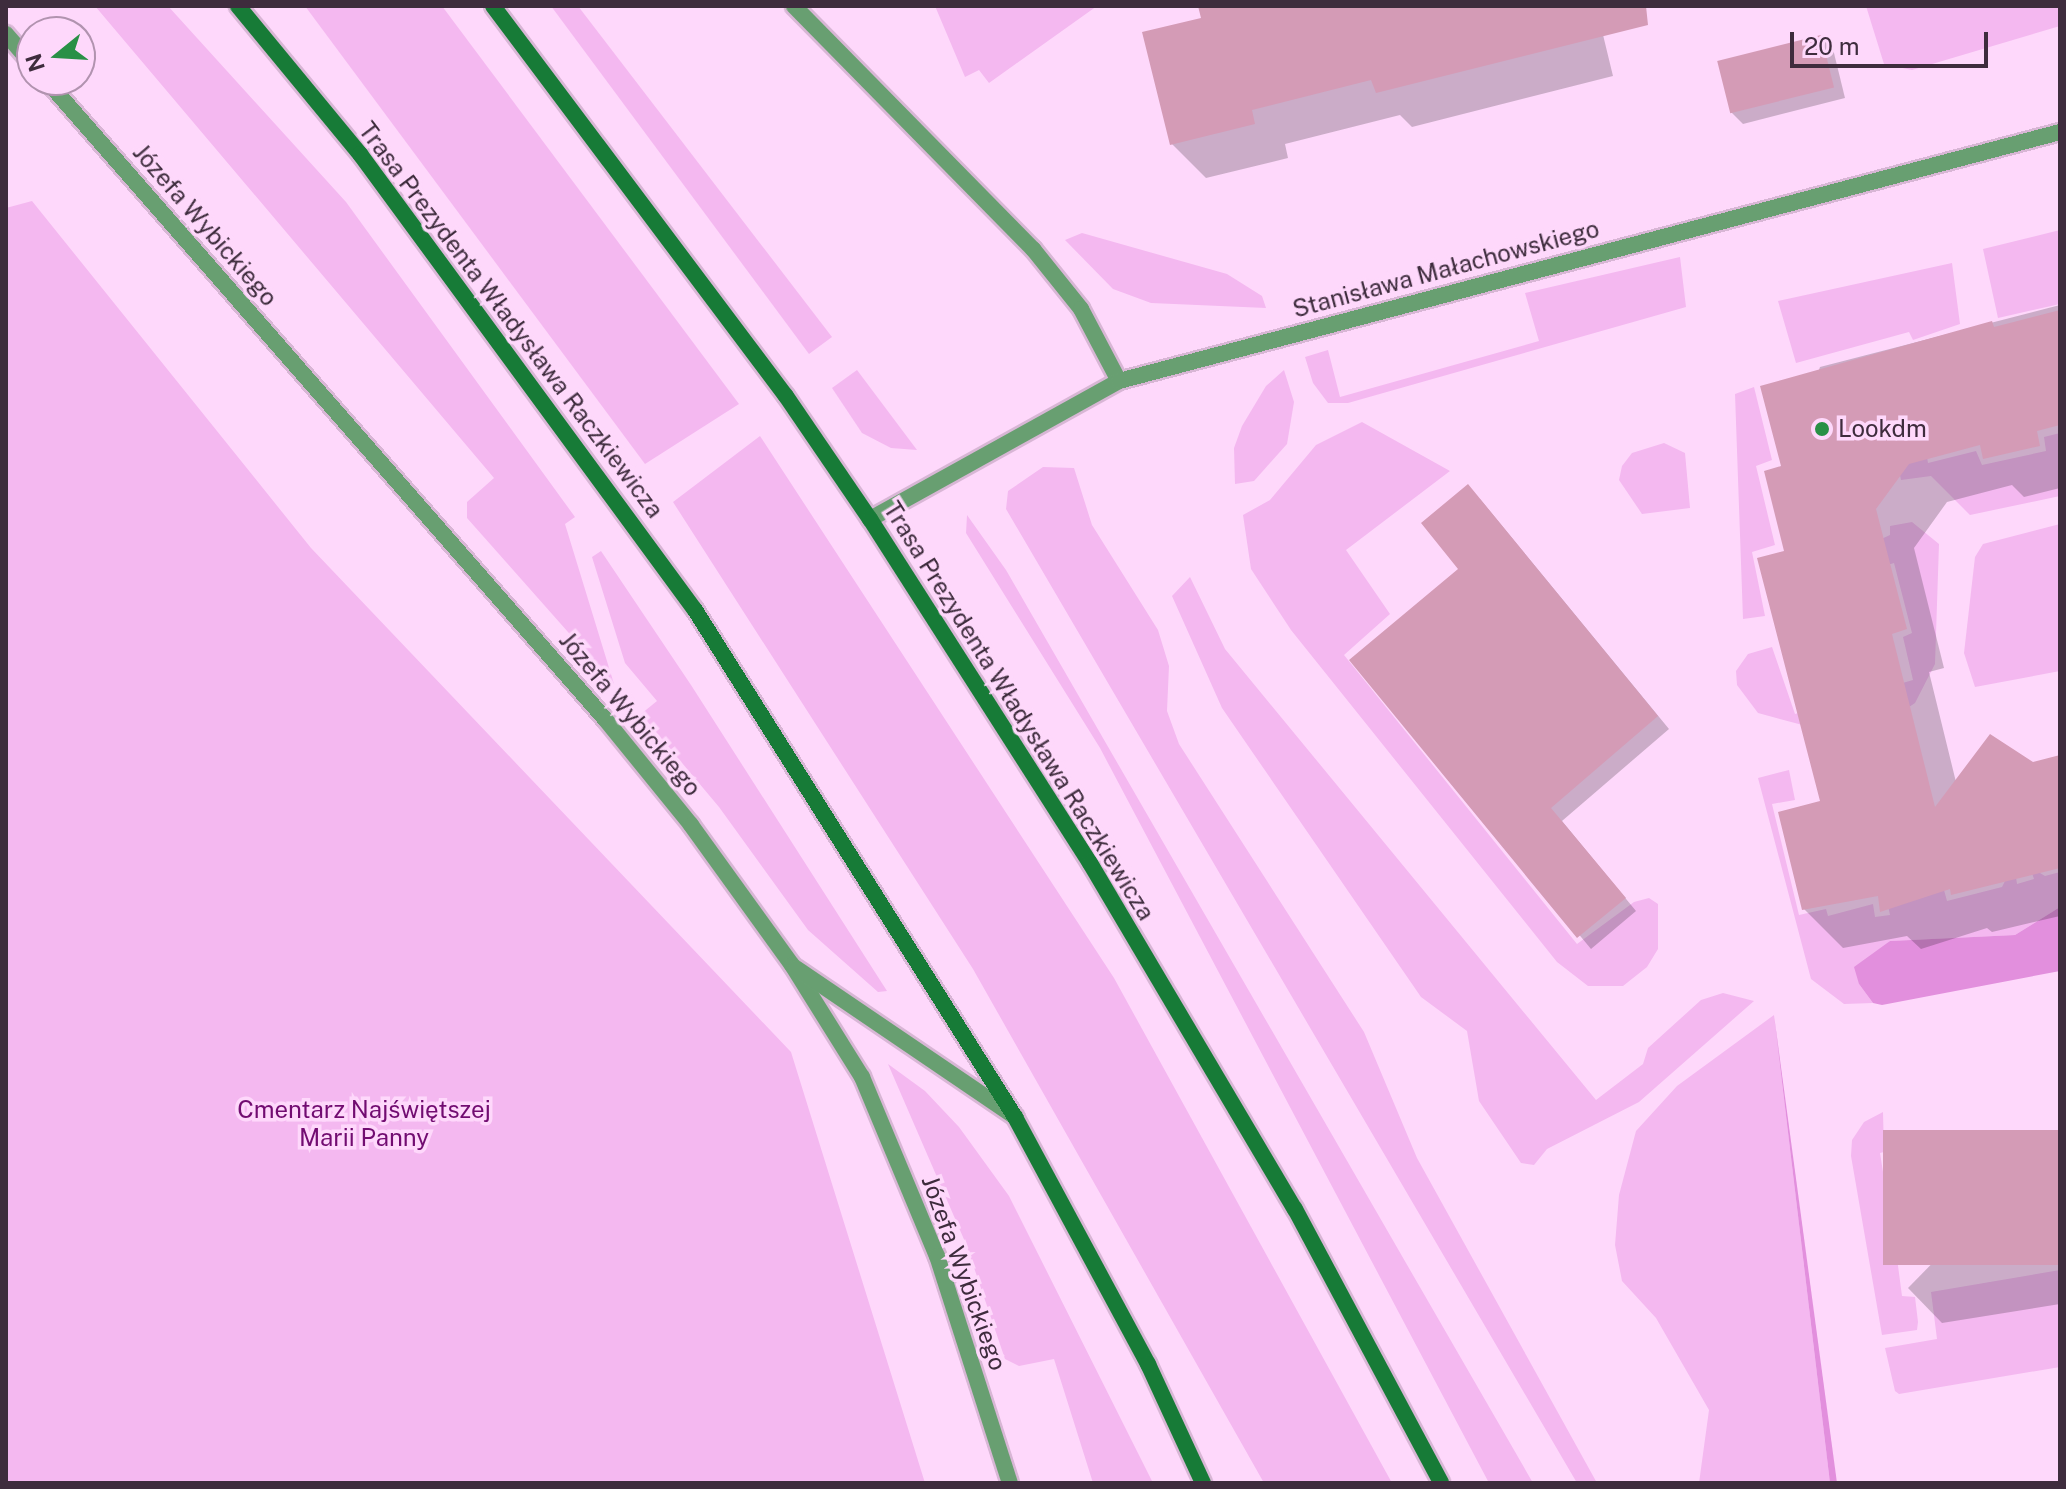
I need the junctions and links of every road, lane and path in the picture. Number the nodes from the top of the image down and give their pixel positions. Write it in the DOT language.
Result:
graph roads {
  1 [pos="238,6"];
  2 [pos="493,6"];
  3 [pos="794,6"];
  4 [pos="60,96"];
  5 [pos="2060,132"];
  6 [pos="1119,381"];
  7 [pos="870,519"];
  8 [pos="792,965"];
  9 [pos="1015,1117"];
  10 [pos="1010,1483"];
  11 [pos="1203,1483"];
  12 [pos="1441,1483"];
  1 -- 9 [label="main road, Trasa Prezydenta Władysława Raczkiewicza"];
  2 -- 7 [label="main road, Trasa Prezydenta Władysława Raczkiewicza"];
  3 -- 6 [label="street"];
  4 -- 8 [label="street, Józefa Wybickiego"];
  5 -- 6 [label="street, Stanisława Małachowskiego"];
  6 -- 7 [label="street, Stanisława Małachowskiego"];
  7 -- 12 [label="main road, Trasa Prezydenta Władysława Raczkiewicza"];
  8 -- 9 [label="street, Trasa Prezydenta Władysława Raczkiewicza"];
  8 -- 10 [label="street, Józefa Wybickiego"];
  9 -- 11 [label="main road, Trasa Prezydenta Władysława Raczkiewicza"];
}
